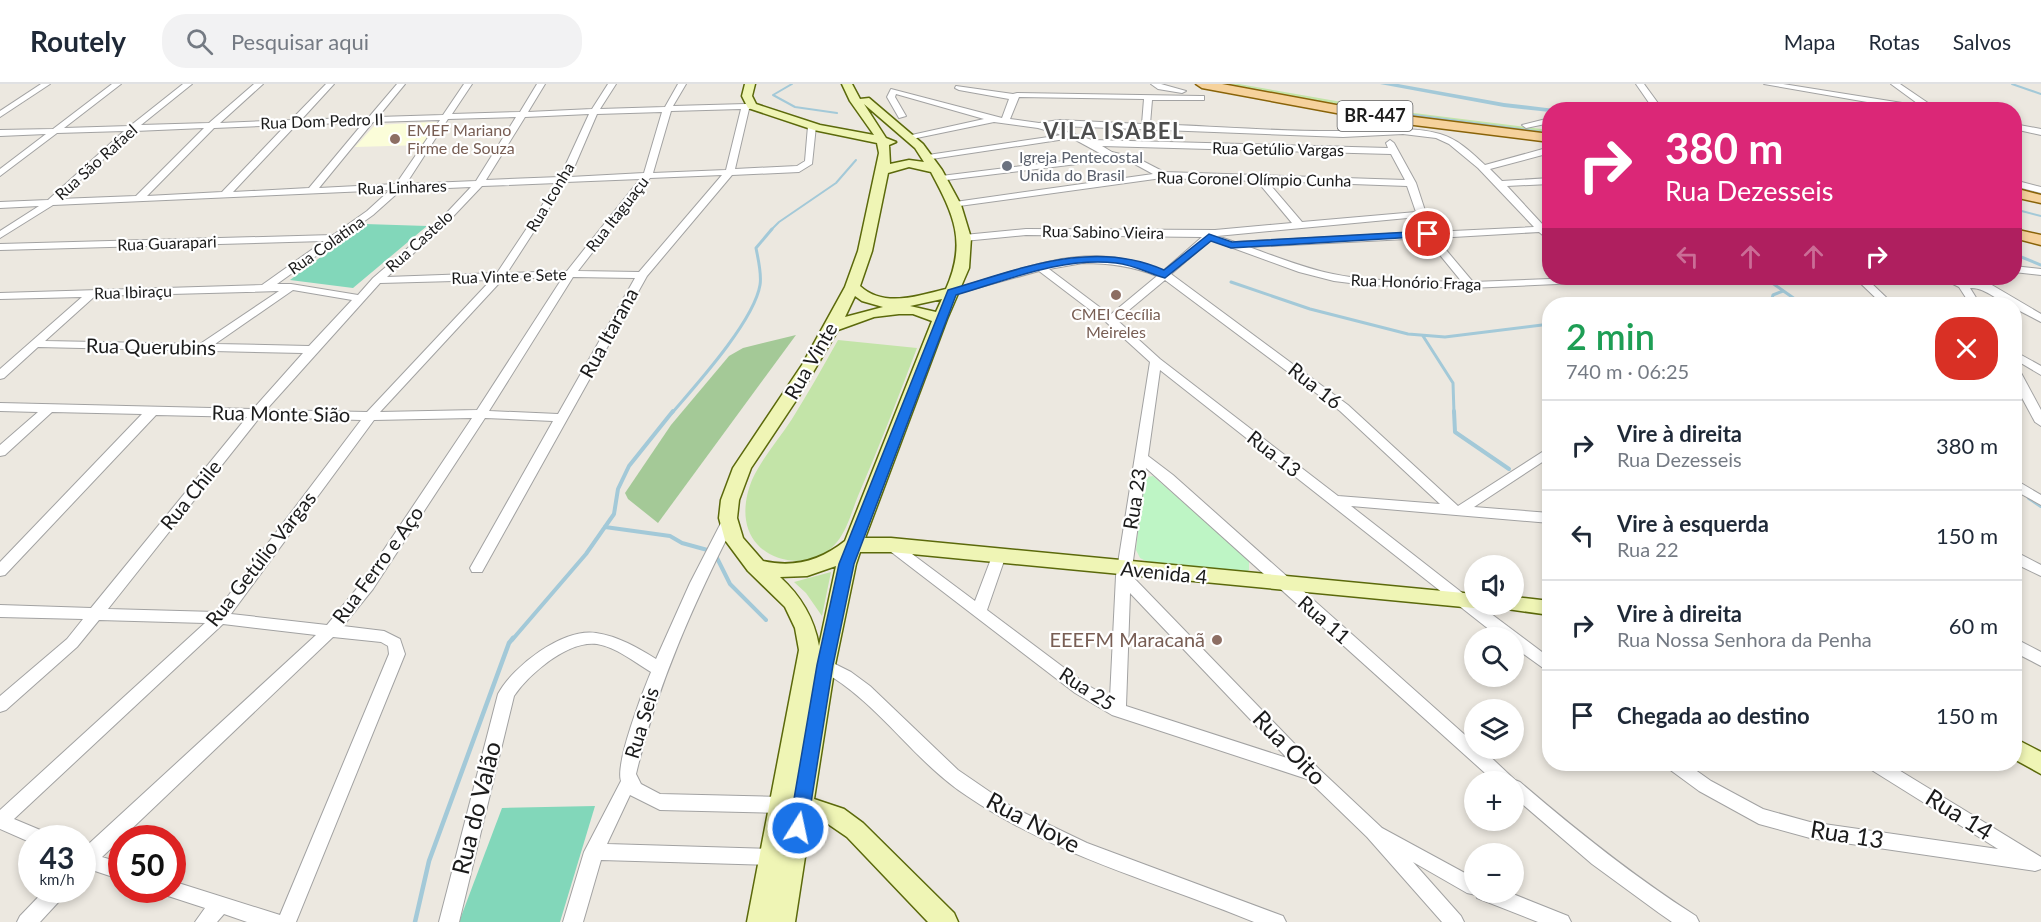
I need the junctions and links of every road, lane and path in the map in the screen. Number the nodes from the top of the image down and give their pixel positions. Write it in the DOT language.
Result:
graph roads {
  1 [pos="46,84"];
  2 [pos="117,84"];
  3 [pos="188,84"];
  4 [pos="259,84"];
  5 [pos="330,84"];
  6 [pos="401,84"];
  7 [pos="468,84"];
  8 [pos="541,84"];
  9 [pos="612,84"];
  10 [pos="682,84"];
  11 [pos="750,84"];
  12 [pos="848,84"];
  13 [pos="858,84"];
  14 [pos="1155,84"];
  15 [pos="1202,84"];
  16 [pos="1249,84"];
  17 [pos="1640,84"];
  18 [pos="1768,84"];
  19 [pos="1895,84"];
  20 [pos="960,86"];
  21 [pos="1014,97"];
  22 [pos="1148,97"];
  23 [pos="1653,102"];
  24 [pos="1885,102"];
  25 [pos="1921,102"];
  26 [pos="0,104"];
  27 [pos="17,104"];
  28 [pos="749,106"];
  29 [pos="947,106"];
  30 [pos="667,110"];
  31 [pos="594,112"];
  32 [pos="522,114"];
  33 [pos="0,115"];
  34 [pos="902,116"];
  35 [pos="448,117"];
  36 [pos="369,120"];
  37 [pos="995,120"];
  38 [pos="1005,121"];
  39 [pos="292,122"];
  40 [pos="1542,122"];
  41 [pos="212,125"];
  42 [pos="874,125"];
  43 [pos="1526,125"];
  44 [pos="812,126"];
  45 [pos="1039,126"];
  46 [pos="1146,126"];
  47 [pos="134,127"];
  48 [pos="1542,127"];
  49 [pos="2022,128"];
  50 [pos="53,130"];
  51 [pos="0,132"];
  52 [pos="2041,132"];
  53 [pos="843,133"];
  54 [pos="1386,133"];
  55 [pos="1074,136"];
  56 [pos="1542,137"];
  57 [pos="910,138"];
  58 [pos="882,140"];
  59 [pos="1091,142"];
  60 [pos="1393,151"];
  61 [pos="1542,152"];
  62 [pos="925,153"];
  63 [pos="1117,157"];
  64 [pos="883,168"];
  65 [pos="1483,168"];
  66 [pos="730,171"];
  67 [pos="0,173"];
  68 [pos="648,175"];
  69 [pos="939,175"];
  70 [pos="1162,175"];
  71 [pos="1260,178"];
  72 [pos="564,179"];
  73 [pos="1542,181"];
  74 [pos="1411,183"];
  75 [pos="479,184"];
  76 [pos="1497,184"];
  77 [pos="2022,185"];
  78 [pos="399,187"];
  79 [pos="312,190"];
  80 [pos="2041,190"];
  81 [pos="2022,194"];
  82 [pos="225,195"];
  83 [pos="138,199"];
  84 [pos="2041,199"];
  85 [pos="50,203"];
  86 [pos="0,205"];
  87 [pos="954,205"];
  88 [pos="1423,214"];
  89 [pos="1299,225"];
  90 [pos="1542,226"];
  91 [pos="1542,229"];
  92 [pos="1428,234"];
  93 [pos="0,235"];
  94 [pos="1205,235"];
  95 [pos="2022,235"];
  96 [pos="333,238"];
  97 [pos="964,238"];
  98 [pos="2041,240"];
  99 [pos="1231,245"];
  100 [pos="0,247"];
  101 [pos="1040,267"];
  102 [pos="2022,270"];
  103 [pos="2041,272"];
  104 [pos="570,274"];
  105 [pos="1165,274"];
  106 [pos="642,275"];
  107 [pos="500,276"];
  108 [pos="377,280"];
  109 [pos="1542,281"];
  110 [pos="1470,285"];
  111 [pos="1868,285"];
  112 [pos="1963,285"];
  113 [pos="1985,285"];
  114 [pos="852,286"];
  115 [pos="266,287"];
  116 [pos="291,287"];
  117 [pos="952,292"];
  118 [pos="92,294"];
  119 [pos="15,295"];
  120 [pos="0,296"];
  121 [pos="1880,297"];
  122 [pos="1971,297"];
  123 [pos="2005,297"];
  124 [pos="359,298"];
  125 [pos="0,308"];
  126 [pos="2022,308"];
  127 [pos="2041,319"];
  128 [pos="939,320"];
  129 [pos="1110,320"];
  130 [pos="831,328"];
  131 [pos="34,344"];
  132 [pos="202,348"];
  133 [pos="312,350"];
  134 [pos="2022,359"];
  135 [pos="1156,361"];
  136 [pos="2041,371"];
  137 [pos="1,372"];
  138 [pos="2022,386"];
  139 [pos="0,407"];
  140 [pos="49,408"];
  141 [pos="152,411"];
  142 [pos="256,414"];
  143 [pos="481,414"];
  144 [pos="370,416"];
  145 [pos="562,418"];
  146 [pos="2041,422"];
  147 [pos="0,452"];
  148 [pos="1542,456"];
  149 [pos="1142,458"];
  150 [pos="2022,488"];
  151 [pos="1332,500"];
  152 [pos="2041,501"];
  153 [pos="1456,510"];
  154 [pos="1542,517"];
  155 [pos="728,522"];
  156 [pos="854,545"];
  157 [pos="891,545"];
  158 [pos="999,555"];
  159 [pos="2022,560"];
  160 [pos="755,566"];
  161 [pos="477,568"];
  162 [pos="0,571"];
  163 [pos="2041,571"];
  164 [pos="1123,572"];
  165 [pos="1284,584"];
  166 [pos="1464,598"];
  167 [pos="1464,601"];
  168 [pos="1524,605"];
  169 [pos="1542,607"];
  170 [pos="980,610"];
  171 [pos="0,611"];
  172 [pos="94,615"];
  173 [pos="1485,615"];
  174 [pos="220,618"];
  175 [pos="1499,627"];
  176 [pos="330,630"];
  177 [pos="1524,647"];
  178 [pos="2022,649"];
  179 [pos="2041,660"];
  180 [pos="1542,661"];
  181 [pos="825,665"];
  182 [pos="659,669"];
  183 [pos="0,705"];
  184 [pos="1118,710"];
  185 [pos="2022,752"];
  186 [pos="2041,764"];
  187 [pos="1495,771"];
  188 [pos="1685,771"];
  189 [pos="1887,771"];
  190 [pos="1313,774"];
  191 [pos="629,782"];
  192 [pos="1524,796"];
  193 [pos="791,805"];
  194 [pos="0,821"];
  195 [pos="18,829"];
  196 [pos="1373,831"];
  197 [pos="96,849"];
  198 [pos="593,852"];
  199 [pos="770,857"];
  200 [pos="2038,865"];
  201 [pos="1464,881"];
  202 [pos="186,894"];
  203 [pos="45,903"];
  204 [pos="1512,903"];
  205 [pos="220,905"];
  206 [pos="27,922"];
  207 [pos="205,922"];
  208 [pos="275,922"];
  209 [pos="286,922"];
  210 [pos="449,922"];
  211 [pos="573,922"];
  212 [pos="760,922"];
  213 [pos="782,922"];
  214 [pos="945,922"];
  215 [pos="1276,922"];
  216 [pos="1454,922"];
  217 [pos="1561,922"];
  218 [pos="1689,922"];
  1 -- 27 [label="street"];
  2 -- 50 [label="street"];
  3 -- 47 [label="street, Rua São Rafael"];
  4 -- 41 [label="street"];
  5 -- 39 [label="street"];
  6 -- 36 [label="street"];
  7 -- 35 [label="street, Rua Colatina"];
  8 -- 32 [label="street, Rua Castelo"];
  9 -- 31 [label="street, Rua Iconha"];
  10 -- 30 [label="street, Rua Itaguaçu"];
  11 -- 28 [label="main road"];
  12 -- 42 [label="main road"];
  13 -- 57 [label="main road"];
  14 -- 22 [label="street"];
  15 -- 56 [label="main road, BR-447"];
  16 -- 43 [label="main road, BR-447"];
  17 -- 23 [label="street"];
  18 -- 24 [label="street"];
  19 -- 25 [label="street"];
  20 -- 21 [label="street"];
  20 -- 29 [label="street"];
  21 -- 22 [label="street"];
  21 -- 38 [label="street"];
  22 -- 46 [label="street"];
  26 -- 27 [label="street"];
  27 -- 33 [label="street"];
  28 -- 30 [label="street, Rua Dom Pedro II"];
  28 -- 44 [label="main road"];
  28 -- 66 [label="street, Rua Itarana"];
  29 -- 34 [label="street"];
  29 -- 37 [label="street"];
  30 -- 31 [label="street, Rua Dom Pedro II"];
  30 -- 68 [label="street, Rua Itaguaçu"];
  31 -- 32 [label="street, Rua Dom Pedro II"];
  31 -- 72 [label="street, Rua Iconha"];
  32 -- 35 [label="street, Rua Dom Pedro II"];
  32 -- 75 [label="street, Rua Castelo"];
  35 -- 36 [label="street, Rua Dom Pedro II"];
  35 -- 78 [label="street, Rua Colatina"];
  36 -- 39 [label="street, Rua Dom Pedro II"];
  36 -- 79 [label="street"];
  37 -- 38 [label="street"];
  37 -- 57 [label="street"];
  38 -- 45 [label="street"];
  39 -- 41 [label="street, Rua Dom Pedro II"];
  39 -- 82 [label="street"];
  40 -- 43 [label="street"];
  41 -- 47 [label="street, Rua Dom Pedro II"];
  41 -- 83 [label="street"];
  42 -- 53 [label="main road"];
  42 -- 58 [label="main road"];
  43 -- 48 [label="main road, BR-447"];
  44 -- 53 [label="main road"];
  44 -- 66 [label="street, Rua Linhares"];
  45 -- 46 [label="street"];
  45 -- 55 [label="street"];
  46 -- 54 [label="street"];
  47 -- 50 [label="street, Rua Dom Pedro II"];
  47 -- 85 [label="street, Rua São Rafael"];
  49 -- 52 [label="street"];
  50 -- 51 [label="street, Rua Dom Pedro II"];
  50 -- 67 [label="street"];
  53 -- 58 [label="main road"];
  53 -- 64 [label="main road"];
  54 -- 60 [label="street"];
  54 -- 65 [label="street"];
  55 -- 59 [label="street"];
  55 -- 62 [label="street"];
  57 -- 62 [label="main road"];
  58 -- 62 [label="main road"];
  58 -- 64 [label="main road, Rua Vinte"];
  59 -- 60 [label="street, Rua Getúlio Vargas"];
  59 -- 63 [label="street"];
  60 -- 74 [label="street"];
  61 -- 65 [label="street"];
  62 -- 69 [label="main road"];
  63 -- 69 [label="street"];
  63 -- 70 [label="street"];
  64 -- 69 [label="main road"];
  64 -- 114 [label="main road, Rua Vinte"];
  65 -- 76 [label="street"];
  66 -- 68 [label="street, Rua Linhares"];
  66 -- 106 [label="street, Rua Itarana"];
  68 -- 72 [label="street, Rua Linhares"];
  68 -- 104 [label="street, Rua Itaguaçu"];
  69 -- 87 [label="main road"];
  70 -- 71 [label="street, Rua Coronel Olímpio Cunha"];
  70 -- 87 [label="street, Rua Coronel Olímpio Cunha"];
  71 -- 74 [label="street, Rua Coronel Olímpio Cunha"];
  71 -- 89 [label="street"];
  72 -- 75 [label="street, Rua Linhares"];
  72 -- 107 [label="street, Rua Iconha"];
  73 -- 76 [label="street"];
  74 -- 88 [label="street"];
  75 -- 78 [label="street, Rua Linhares"];
  75 -- 108 [label="street, Rua Castelo"];
  76 -- 90 [label="street"];
  77 -- 80 [label="street"];
  78 -- 79 [label="street, Rua Linhares"];
  78 -- 96 [label="street, Rua Colatina"];
  79 -- 82 [label="street, Rua Linhares"];
  81 -- 84 [label="main road"];
  82 -- 83 [label="street, Rua Linhares"];
  83 -- 85 [label="street, Rua Linhares"];
  85 -- 86 [label="street, Rua Linhares"];
  85 -- 93 [label="street, Rua São Rafael"];
  87 -- 97 [label="main road"];
  88 -- 89 [label="street, Rua Sabino Vieira"];
  88 -- 92 [label="street"];
  89 -- 94 [label="street, Rua Sabino Vieira"];
  91 -- 92 [label="street"];
  92 -- 99 [label="street"];
  92 -- 110 [label="street"];
  94 -- 97 [label="street, Rua Sabino Vieira"];
  94 -- 99 [label="street, Rua Honório Fraga"];
  94 -- 105 [label="street"];
  95 -- 98 [label="main road"];
  96 -- 100 [label="street, Rua Guarapari"];
  96 -- 115 [label="street, Rua Colatina"];
  97 -- 117 [label="main road"];
  99 -- 110 [label="street, Rua Honório Fraga"];
  101 -- 105 [label="street, Rua 16"];
  101 -- 117 [label="street, Rua 16"];
  101 -- 129 [label="street, Rua 13"];
  102 -- 103 [label="street"];
  104 -- 106 [label="street, Rua Vinte e Sete"];
  104 -- 107 [label="street, Rua Vinte e Sete"];
  104 -- 143 [label="street, Rua Ferro e Aço"];
  105 -- 129 [label="street"];
  105 -- 153 [label="street, Rua 16"];
  106 -- 145 [label="street, Rua Itarana"];
  107 -- 108 [label="street, Rua Vinte e Sete"];
  107 -- 144 [label="street, Rua Getúlio Vargas"];
  108 -- 124 [label="street, Rua Chile"];
  109 -- 110 [label="street, Rua Honório Fraga"];
  111 -- 121 [label="street"];
  112 -- 122 [label="street"];
  113 -- 123 [label="street"];
  114 -- 117 [label="main road"];
  114 -- 130 [label="main road, Rua Vinte"];
  115 -- 116 [label="street"];
  115 -- 118 [label="street, Rua Ibiraçu"];
  116 -- 124 [label="street"];
  116 -- 132 [label="street"];
  117 -- 128 [label="main road"];
  118 -- 119 [label="street, Rua Ibiraçu"];
  118 -- 131 [label="street"];
  119 -- 120 [label="street, Rua Ibiraçu"];
  119 -- 125 [label="street"];
  124 -- 133 [label="street, Rua Chile"];
  126 -- 127 [label="street"];
  128 -- 130 [label="main road"];
  128 -- 156 [label="main road"];
  129 -- 135 [label="street, Rua 13"];
  130 -- 155 [label="main road, Rua Vinte"];
  131 -- 132 [label="street, Rua Querubins"];
  131 -- 137 [label="street"];
  132 -- 133 [label="street, Rua Querubins"];
  133 -- 142 [label="street, Rua Chile"];
  134 -- 136 [label="street"];
  135 -- 149 [label="street, Rua 23"];
  135 -- 151 [label="street, Rua 13"];
  138 -- 146 [label="street"];
  139 -- 140 [label="street, Rua Monte Sião"];
  140 -- 141 [label="street, Rua Monte Sião"];
  140 -- 147 [label="street"];
  141 -- 142 [label="street, Rua Monte Sião"];
  141 -- 162 [label="street"];
  142 -- 144 [label="street, Rua Monte Sião"];
  142 -- 172 [label="street, Rua Chile"];
  143 -- 144 [label="street, Rua Monte Sião"];
  143 -- 145 [label="street, Rua Monte Sião"];
  143 -- 176 [label="street, Rua Ferro e Aço"];
  144 -- 174 [label="street, Rua Getúlio Vargas"];
  145 -- 161 [label="street, Rua Itarana"];
  148 -- 153 [label="street"];
  149 -- 164 [label="street, Rua 23"];
  149 -- 165 [label="street, Rua 11"];
  150 -- 152 [label="street"];
  151 -- 153 [label="street"];
  151 -- 166 [label="street, Rua 13"];
  153 -- 154 [label="street"];
  155 -- 160 [label="main road"];
  155 -- 182 [label="street, Rua Seis"];
  156 -- 157 [label="main road, Avenida 4"];
  156 -- 160 [label="main road"];
  156 -- 181 [label="main road"];
  157 -- 158 [label="main road, Avenida 4"];
  157 -- 170 [label="street, Rua 25"];
  158 -- 164 [label="main road, Avenida 4"];
  158 -- 170 [label="street"];
  159 -- 163 [label="street"];
  160 -- 193 [label="main road"];
  164 -- 165 [label="main road, Avenida 4"];
  164 -- 184 [label="street, Rua 23"];
  164 -- 190 [label="street, Rua Oito"];
  165 -- 167 [label="main road, Avenida 4"];
  165 -- 187 [label="street, Rua 11"];
  168 -- 169 [label="main road"];
  170 -- 184 [label="street, Rua 25"];
  171 -- 172 [label="street"];
  172 -- 174 [label="street"];
  172 -- 183 [label="street, Rua Chile"];
  173 -- 175 [label="street, Rua 13"];
  174 -- 176 [label="street"];
  174 -- 194 [label="street, Rua Getúlio Vargas"];
  176 -- 197 [label="street, Rua Ferro e Aço"];
  176 -- 209 [label="street"];
  177 -- 180 [label="street, Rua 13"];
  178 -- 179 [label="street"];
  181 -- 193 [label="main road"];
  181 -- 215 [label="street, Rua Nove"];
  182 -- 191 [label="street, Rua Seis"];
  182 -- 210 [label="street, Rua do Valão"];
  184 -- 190 [label="street, Rua 25"];
  185 -- 186 [label="main road"];
  188 -- 200 [label="street, Rua 13"];
  189 -- 200 [label="street, Rua 14"];
  190 -- 196 [label="street, Rua Oito"];
  191 -- 193 [label="street, Rua Seis"];
  191 -- 198 [label="street"];
  192 -- 218 [label="street"];
  193 -- 199 [label="main road"];
  193 -- 213 [label="main road"];
  193 -- 214 [label="main road"];
  194 -- 195 [label="street"];
  196 -- 201 [label="street"];
  196 -- 216 [label="street, Rua Oito"];
  198 -- 199 [label="street"];
  198 -- 211 [label="street"];
  199 -- 212 [label="main road"];
  202 -- 205 [label="street"];
  203 -- 206 [label="street"];
  204 -- 217 [label="street"];
  205 -- 207 [label="street"];
  205 -- 208 [label="street"];
}
